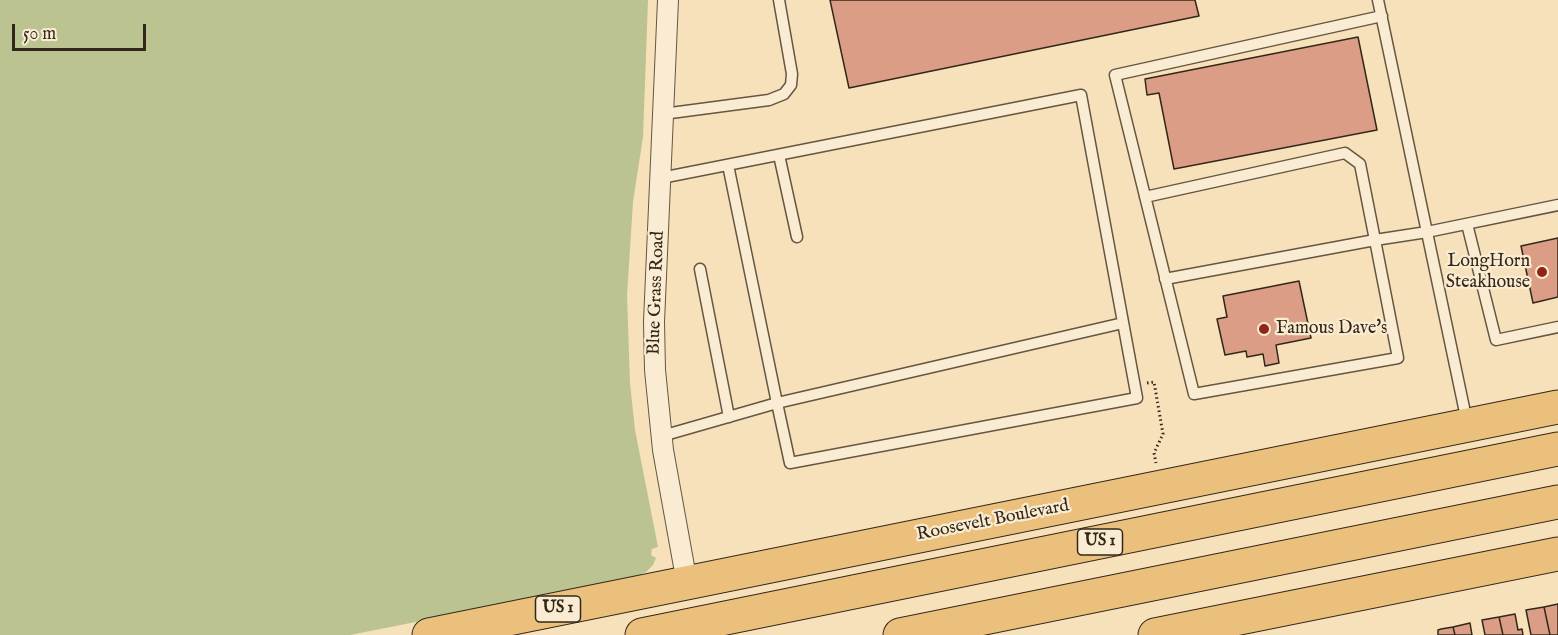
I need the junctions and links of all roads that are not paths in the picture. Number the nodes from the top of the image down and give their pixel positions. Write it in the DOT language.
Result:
graph roads {
  1 [pos="668,0"];
  2 [pos="779,0"];
  3 [pos="1378,0"];
  4 [pos="1382,16"];
  5 [pos="663,114"];
  6 [pos="779,155"];
  7 [pos="728,165"];
  8 [pos="661,178"];
  9 [pos="1145,197"];
  10 [pos="1558,205"];
  11 [pos="1467,224"];
  12 [pos="1427,232"];
  13 [pos="797,237"];
  14 [pos="1375,240"];
  15 [pos="700,269"];
  16 [pos="1165,279"];
  17 [pos="1123,323"];
  18 [pos="1558,327"];
  19 [pos="777,403"];
  20 [pos="1558,407"];
  21 [pos="729,417"];
  22 [pos="1468,425"];
  23 [pos="662,436"];
  24 [pos="1558,449"];
  25 [pos="1300,458"];
  26 [pos="1490,463"];
  27 [pos="1558,502"];
  28 [pos="1558,554"];
  29 [pos="687,583"];
  30 [pos="1213,629"];
  31 [pos="429,635"];
  32 [pos="642,635"];
  33 [pos="900,635"];
  34 [pos="1155,635"];
  1 -- 5 [label="street, Blue Grass Road"];
  2 -- 5 [label="lane"];
  3 -- 4 [label="lane"];
  4 -- 9 [label="lane"];
  4 -- 12 [label="lane"];
  5 -- 8 [label="street, Blue Grass Road"];
  6 -- 7 [label="lane"];
  6 -- 13 [label="lane"];
  6 -- 17 [label="lane"];
  7 -- 8 [label="lane"];
  7 -- 19 [label="lane"];
  8 -- 23 [label="street, Blue Grass Road"];
  9 -- 14 [label="lane"];
  9 -- 16 [label="lane"];
  10 -- 11 [label="lane"];
  11 -- 12 [label="lane"];
  11 -- 18 [label="lane"];
  12 -- 14 [label="lane"];
  12 -- 22 [label="lane"];
  14 -- 16 [label="lane"];
  14 -- 16 [label="lane"];
  15 -- 21 [label="lane"];
  17 -- 19 [label="lane"];
  17 -- 19 [label="lane"];
  19 -- 21 [label="lane"];
  20 -- 22 [label="highway, Roosevelt Boulevard / US 1"];
  21 -- 23 [label="lane"];
  22 -- 25 [label="highway, Roosevelt Boulevard / US 1"];
  23 -- 29 [label="street, Blue Grass Road"];
  24 -- 26 [label="highway, US 1"];
  25 -- 26 [label="highway"];
  25 -- 29 [label="highway, Roosevelt Boulevard / US 1"];
  26 -- 32 [label="highway, US 1"];
  27 -- 33 [label="highway"];
  28 -- 30 [label="highway"];
  29 -- 31 [label="highway, Roosevelt Boulevard / US 1"];
  30 -- 34 [label="highway"];
}
